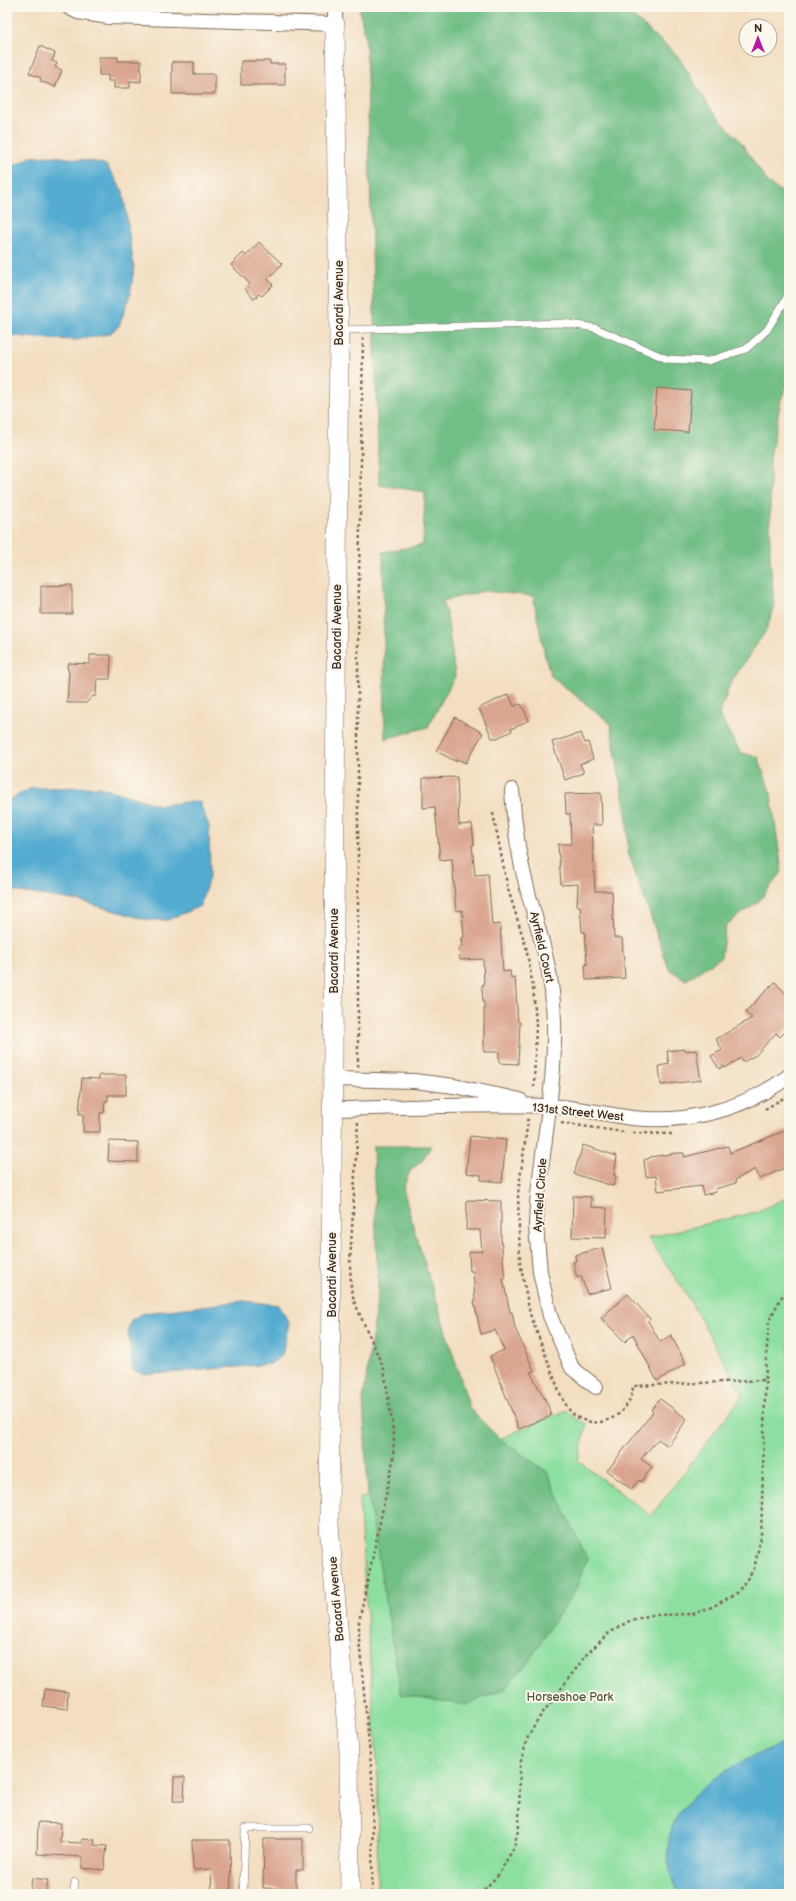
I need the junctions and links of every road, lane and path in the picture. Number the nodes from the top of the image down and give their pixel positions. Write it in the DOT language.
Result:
graph roads {
  1 [pos="68,7"];
  2 [pos="335,16"];
  3 [pos="789,294"];
  4 [pos="363,329"];
  5 [pos="339,330"];
  6 [pos="512,790"];
  7 [pos="493,813"];
  8 [pos="789,1076"];
  9 [pos="333,1079"];
  10 [pos="358,1079"];
  11 [pos="534,1087"];
  12 [pos="550,1106"];
  13 [pos="333,1109"];
  14 [pos="358,1109"];
  15 [pos="789,1288"];
  16 [pos="765,1380"];
  17 [pos="633,1386"];
  18 [pos="596,1387"];
  19 [pos="309,1828"];
  20 [pos="75,1882"];
  21 [pos="73,1894"];
  22 [pos="243,1894"];
  23 [pos="350,1894"];
  24 [pos="372,1894"];
  25 [pos="480,1894"];
  1 -- 2 [label="street"];
  2 -- 5 [label="street, Bacardi Avenue"];
  3 -- 4 [label="lane"];
  4 -- 5 [label="lane"];
  4 -- 10 [label="path"];
  5 -- 9 [label="street, Bacardi Avenue"];
  6 -- 12 [label="street, Ayrfield Court"];
  7 -- 11 [label="path"];
  8 -- 12 [label="street, 131st Street West"];
  9 -- 10 [label="street"];
  9 -- 13 [label="street, Bacardi Avenue"];
  10 -- 12 [label="street"];
  12 -- 14 [label="street, 131st Street West"];
  12 -- 18 [label="street, Ayrfield Circle"];
  13 -- 14 [label="street, 131st Street West"];
  13 -- 23 [label="street, Bacardi Avenue"];
  14 -- 24 [label="path"];
  15 -- 16 [label="path"];
  16 -- 17 [label="path"];
  16 -- 25 [label="path"];
  19 -- 22 [label="lane"];
  20 -- 21 [label="lane"];
}
